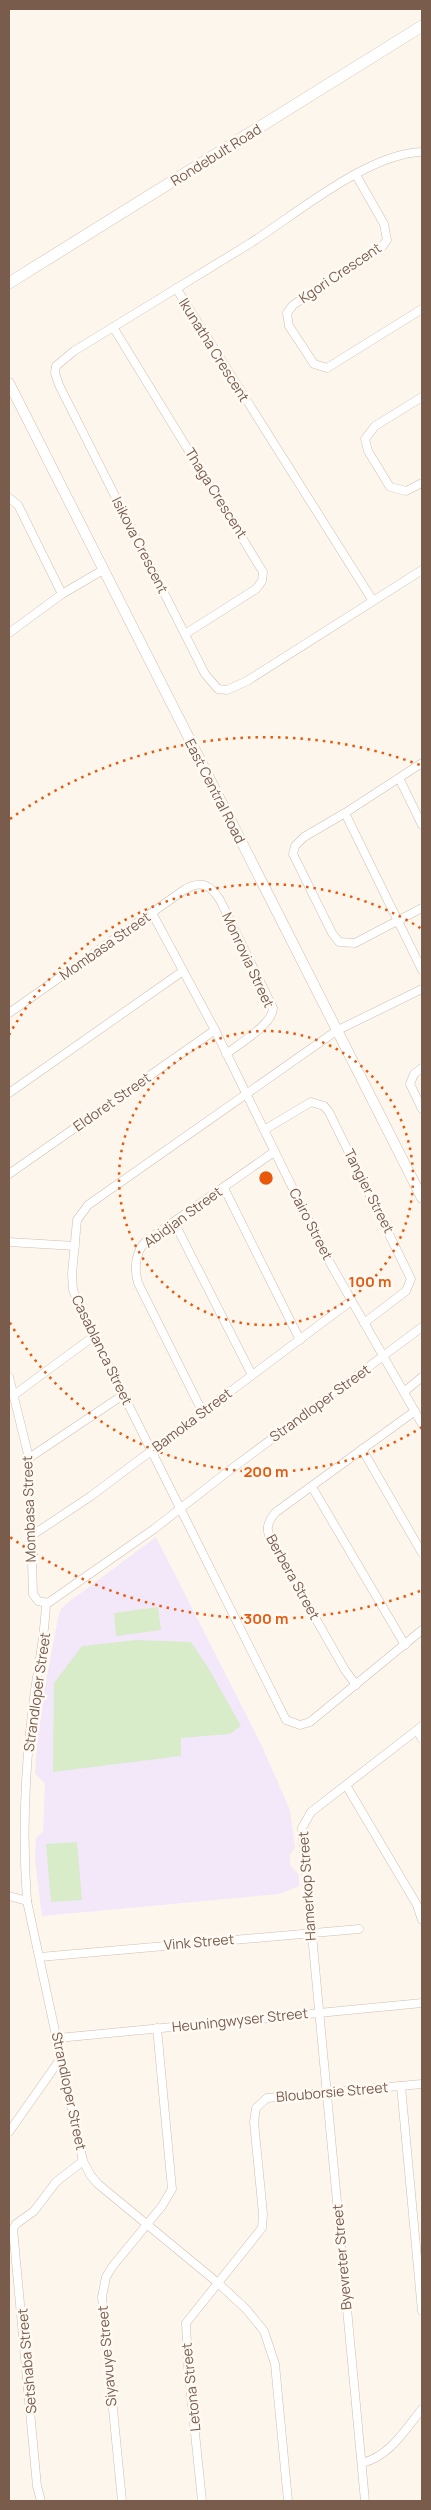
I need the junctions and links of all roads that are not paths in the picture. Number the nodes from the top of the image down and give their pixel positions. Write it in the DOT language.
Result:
graph roads {
  1 [pos="422,26"];
  2 [pos="422,152"];
  3 [pos="356,175"];
  4 [pos="9,283"];
  5 [pos="176,288"];
  6 [pos="422,309"];
  7 [pos="113,327"];
  8 [pos="9,383"];
  9 [pos="422,397"];
  10 [pos="422,483"];
  11 [pos="9,498"];
  12 [pos="104,570"];
  13 [pos="422,570"];
  14 [pos="62,594"];
  15 [pos="373,601"];
  16 [pos="9,633"];
  17 [pos="185,634"];
  18 [pos="422,763"];
  19 [pos="399,778"];
  20 [pos="346,814"];
  21 [pos="422,825"];
  22 [pos="202,884"];
  23 [pos="422,908"];
  24 [pos="152,913"];
  25 [pos="400,920"];
  26 [pos="422,970"];
  27 [pos="183,971"];
  28 [pos="422,989"];
  29 [pos="9,1013"];
  30 [pos="215,1030"];
  31 [pos="336,1031"];
  32 [pos="226,1054"];
  33 [pos="422,1068"];
  34 [pos="9,1093"];
  35 [pos="245,1094"];
  36 [pos="422,1109"];
  37 [pos="264,1130"];
  38 [pos="274,1152"];
  39 [pos="9,1174"];
  40 [pos="224,1188"];
  41 [pos="422,1198"];
  42 [pos="174,1222"];
  43 [pos="9,1242"];
  44 [pos="75,1246"];
  45 [pos="351,1301"];
  46 [pos="364,1323"];
  47 [pos="422,1328"];
  48 [pos="94,1336"];
  49 [pos="300,1340"];
  50 [pos="384,1356"];
  51 [pos="252,1375"];
  52 [pos="9,1377"];
  53 [pos="422,1377"];
  54 [pos="404,1392"];
  55 [pos="14,1395"];
  56 [pos="123,1395"];
  57 [pos="202,1411"];
  58 [pos="415,1411"];
  59 [pos="422,1424"];
  60 [pos="362,1449"];
  61 [pos="151,1450"];
  62 [pos="29,1458"];
  63 [pos="312,1487"];
  64 [pos="180,1509"];
  65 [pos="31,1536"];
  66 [pos="422,1554"];
  67 [pos="47,1603"];
  68 [pos="422,1630"];
  69 [pos="405,1645"];
  70 [pos="356,1684"];
  71 [pos="420,1728"];
  72 [pos="422,1739"];
  73 [pos="346,1785"];
  74 [pos="9,1896"];
  75 [pos="27,1901"];
  76 [pos="422,1920"];
  77 [pos="359,1929"];
  78 [pos="310,1932"];
  79 [pos="40,1957"];
  80 [pos="422,2003"];
  81 [pos="319,2012"];
  82 [pos="157,2028"];
  83 [pos="58,2038"];
  84 [pos="61,2058"];
  85 [pos="422,2084"];
  86 [pos="401,2086"];
  87 [pos="326,2093"];
  88 [pos="9,2132"];
  89 [pos="83,2161"];
  90 [pos="147,2224"];
  91 [pos="218,2283"];
  92 [pos="422,2312"];
  93 [pos="422,2409"];
  94 [pos="362,2463"];
  95 [pos="41,2501"];
  96 [pos="122,2501"];
  97 [pos="202,2501"];
  98 [pos="288,2501"];
  99 [pos="365,2501"];
  1 -- 4 [label="main road, Rondebult Road"];
  2 -- 3 [label="street, Ikunatha Crescent"];
  3 -- 5 [label="street, Ikunatha Crescent"];
  3 -- 6 [label="street, Kgori Crescent"];
  5 -- 7 [label="street, Isikova Crescent"];
  5 -- 15 [label="street, Ikunatha Crescent"];
  7 -- 17 [label="street, Isikova Crescent"];
  7 -- 17 [label="street, Thaga Crescent"];
  8 -- 12 [label="street, East Central Road"];
  9 -- 10 [label="street"];
  11 -- 14 [label="street"];
  12 -- 14 [label="street"];
  12 -- 31 [label="street, East Central Road"];
  13 -- 15 [label="street"];
  14 -- 16 [label="street"];
  15 -- 17 [label="street, Isikova Crescent"];
  18 -- 19 [label="street"];
  19 -- 20 [label="street"];
  19 -- 21 [label="street"];
  20 -- 25 [label="street"];
  20 -- 25 [label="street"];
  22 -- 24 [label="street, Mombasa Street"];
  22 -- 32 [label="street, Monrovia Street"];
  23 -- 25 [label="street"];
  24 -- 27 [label="street, Cairo Street"];
  24 -- 29 [label="street, Mombasa Street"];
  25 -- 26 [label="street"];
  27 -- 30 [label="street, Cairo Street"];
  27 -- 34 [label="street"];
  28 -- 31 [label="street, Casablanca Street"];
  30 -- 32 [label="street, Cairo Street"];
  30 -- 39 [label="street, Eldoret Street"];
  31 -- 35 [label="street, Casablanca Street"];
  31 -- 41 [label="street, East Central Road"];
  32 -- 35 [label="street, Cairo Street"];
  33 -- 36 [label="street"];
  35 -- 37 [label="street, Cairo Street"];
  35 -- 44 [label="street, Casablanca Street"];
  37 -- 38 [label="street, Cairo Street"];
  37 -- 46 [label="street, Tangier Street"];
  38 -- 40 [label="street, Abidjan Street"];
  38 -- 45 [label="street, Cairo Street"];
  40 -- 42 [label="street, Abidjan Street"];
  40 -- 49 [label="street"];
  42 -- 51 [label="street"];
  42 -- 57 [label="street, Abidjan Street"];
  43 -- 44 [label="street"];
  44 -- 48 [label="street, Casablanca Street"];
  45 -- 46 [label="street, Cairo Street"];
  45 -- 49 [label="street, Bamoka Street"];
  46 -- 50 [label="street, Cairo Street"];
  47 -- 50 [label="street, Strandloper Street"];
  48 -- 55 [label="street"];
  48 -- 56 [label="street, Casablanca Street"];
  49 -- 51 [label="street, Bamoka Street"];
  50 -- 54 [label="street, Cairo Street"];
  50 -- 64 [label="street, Strandloper Street"];
  51 -- 57 [label="street, Bamoka Street"];
  52 -- 55 [label="street, Mombasa Street"];
  53 -- 54 [label="street"];
  54 -- 58 [label="street, Cairo Street"];
  55 -- 62 [label="street, Mombasa Street"];
  56 -- 61 [label="street, Casablanca Street"];
  56 -- 62 [label="street"];
  57 -- 61 [label="street, Bamoka Street"];
  58 -- 59 [label="street, Cairo Street"];
  58 -- 60 [label="street, Berbera Street"];
  60 -- 63 [label="street, Berbera Street"];
  60 -- 66 [label="street"];
  61 -- 64 [label="street, Casablanca Street"];
  61 -- 65 [label="street, Bamoka Street"];
  62 -- 65 [label="street, Mombasa Street"];
  63 -- 69 [label="street"];
  63 -- 70 [label="street, Berbera Street"];
  64 -- 67 [label="street, Strandloper Street"];
  64 -- 70 [label="street, Casablanca Street"];
  65 -- 67 [label="street, Mombasa Street"];
  67 -- 75 [label="street, Strandloper Street"];
  68 -- 69 [label="street"];
  69 -- 70 [label="street"];
  71 -- 72 [label="street"];
  71 -- 73 [label="street, Hamerkop Street"];
  73 -- 76 [label="street"];
  73 -- 78 [label="street, Hamerkop Street"];
  74 -- 75 [label="street"];
  75 -- 79 [label="street, Strandloper Street"];
  77 -- 78 [label="street, Vink Street"];
  78 -- 79 [label="street, Vink Street"];
  78 -- 81 [label="street, Hamerkop Street"];
  79 -- 83 [label="street, Strandloper Street"];
  80 -- 81 [label="street, Heuningwyser Street"];
  81 -- 82 [label="street, Heuningwyser Street"];
  81 -- 87 [label="street, Byevreter Street"];
  82 -- 83 [label="street, Heuningwyser Street"];
  82 -- 90 [label="street, Siyavuye Street"];
  83 -- 84 [label="street, Strandloper Street"];
  84 -- 88 [label="street"];
  84 -- 89 [label="street, Strandloper Street"];
  85 -- 86 [label="street, Blouborsie Street"];
  86 -- 87 [label="street, Blouborsie Street"];
  86 -- 92 [label="street"];
  87 -- 91 [label="street, Blouborsie Street"];
  87 -- 94 [label="street, Byevreter Street"];
  89 -- 90 [label="street, Strandloper Street"];
  89 -- 95 [label="street, Setshaba Street"];
  90 -- 91 [label="street, Strandloper Street"];
  90 -- 96 [label="street, Siyavuye Street"];
  91 -- 97 [label="street, Letona Street"];
  91 -- 98 [label="street, Strandloper Street"];
  93 -- 94 [label="street"];
  94 -- 99 [label="street, Byevreter Street"];
}
